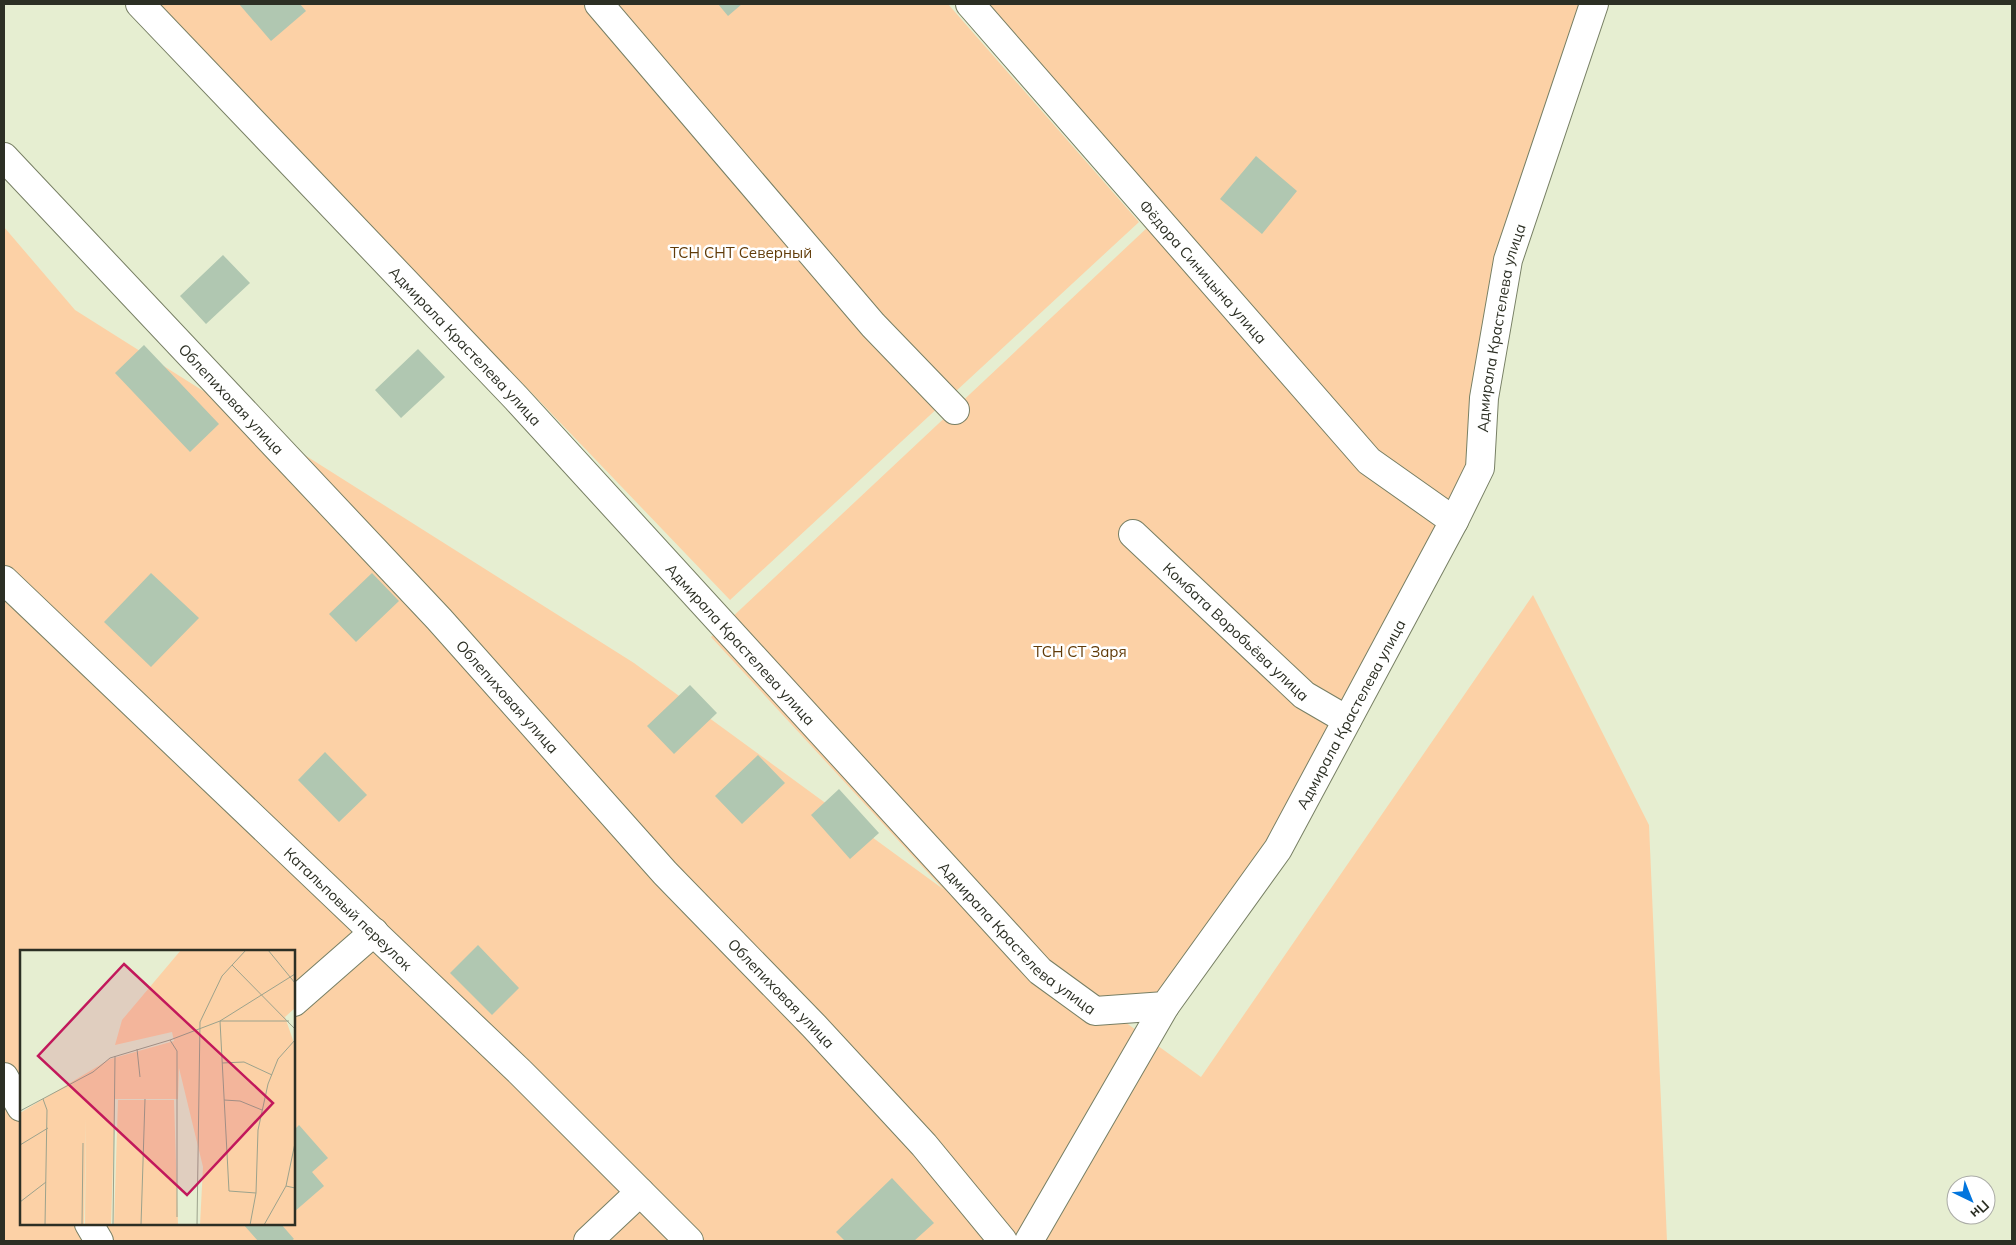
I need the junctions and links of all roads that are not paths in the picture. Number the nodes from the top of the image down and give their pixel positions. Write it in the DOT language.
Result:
graph roads {
  1 [pos="140,4"];
  2 [pos="599,4"];
  3 [pos="970,4"];
  4 [pos="1594,4"];
  5 [pos="4,157"];
  6 [pos="955,410"];
  7 [pos="1454,521"];
  8 [pos="1133,534"];
  9 [pos="4,580"];
  10 [pos="1347,720"];
  11 [pos="374,932"];
  12 [pos="295,1001"];
  13 [pos="1165,1006"];
  14 [pos="4,1077"];
  15 [pos="20,1105"];
  16 [pos="640,1192"];
  17 [pos="90,1225"];
  18 [pos="99,1241"];
  19 [pos="588,1241"];
  20 [pos="689,1241"];
  21 [pos="1003,1241"];
  22 [pos="1029,1241"];
  1 -- 13 [label="street, Адмирала Крастелева улица"];
  2 -- 6 [label="street"];
  3 -- 7 [label="street, Фёдора Синицына улица"];
  4 -- 7 [label="street, Адмирала Крастелева улица"];
  5 -- 21 [label="street, Облепиховая улица"];
  7 -- 10 [label="street, Адмирала Крастелева улица"];
  8 -- 10 [label="street, Комбата Воробьёва улица"];
  9 -- 11 [label="street, Катальповый переулок"];
  10 -- 13 [label="street, Адмирала Крастелева улица"];
  11 -- 12 [label="street"];
  11 -- 16 [label="street, Катальповый переулок"];
  13 -- 22 [label="street"];
  14 -- 15 [label="street"];
  16 -- 19 [label="street"];
  16 -- 20 [label="street, Катальповый переулок"];
  17 -- 18 [label="street"];
}
